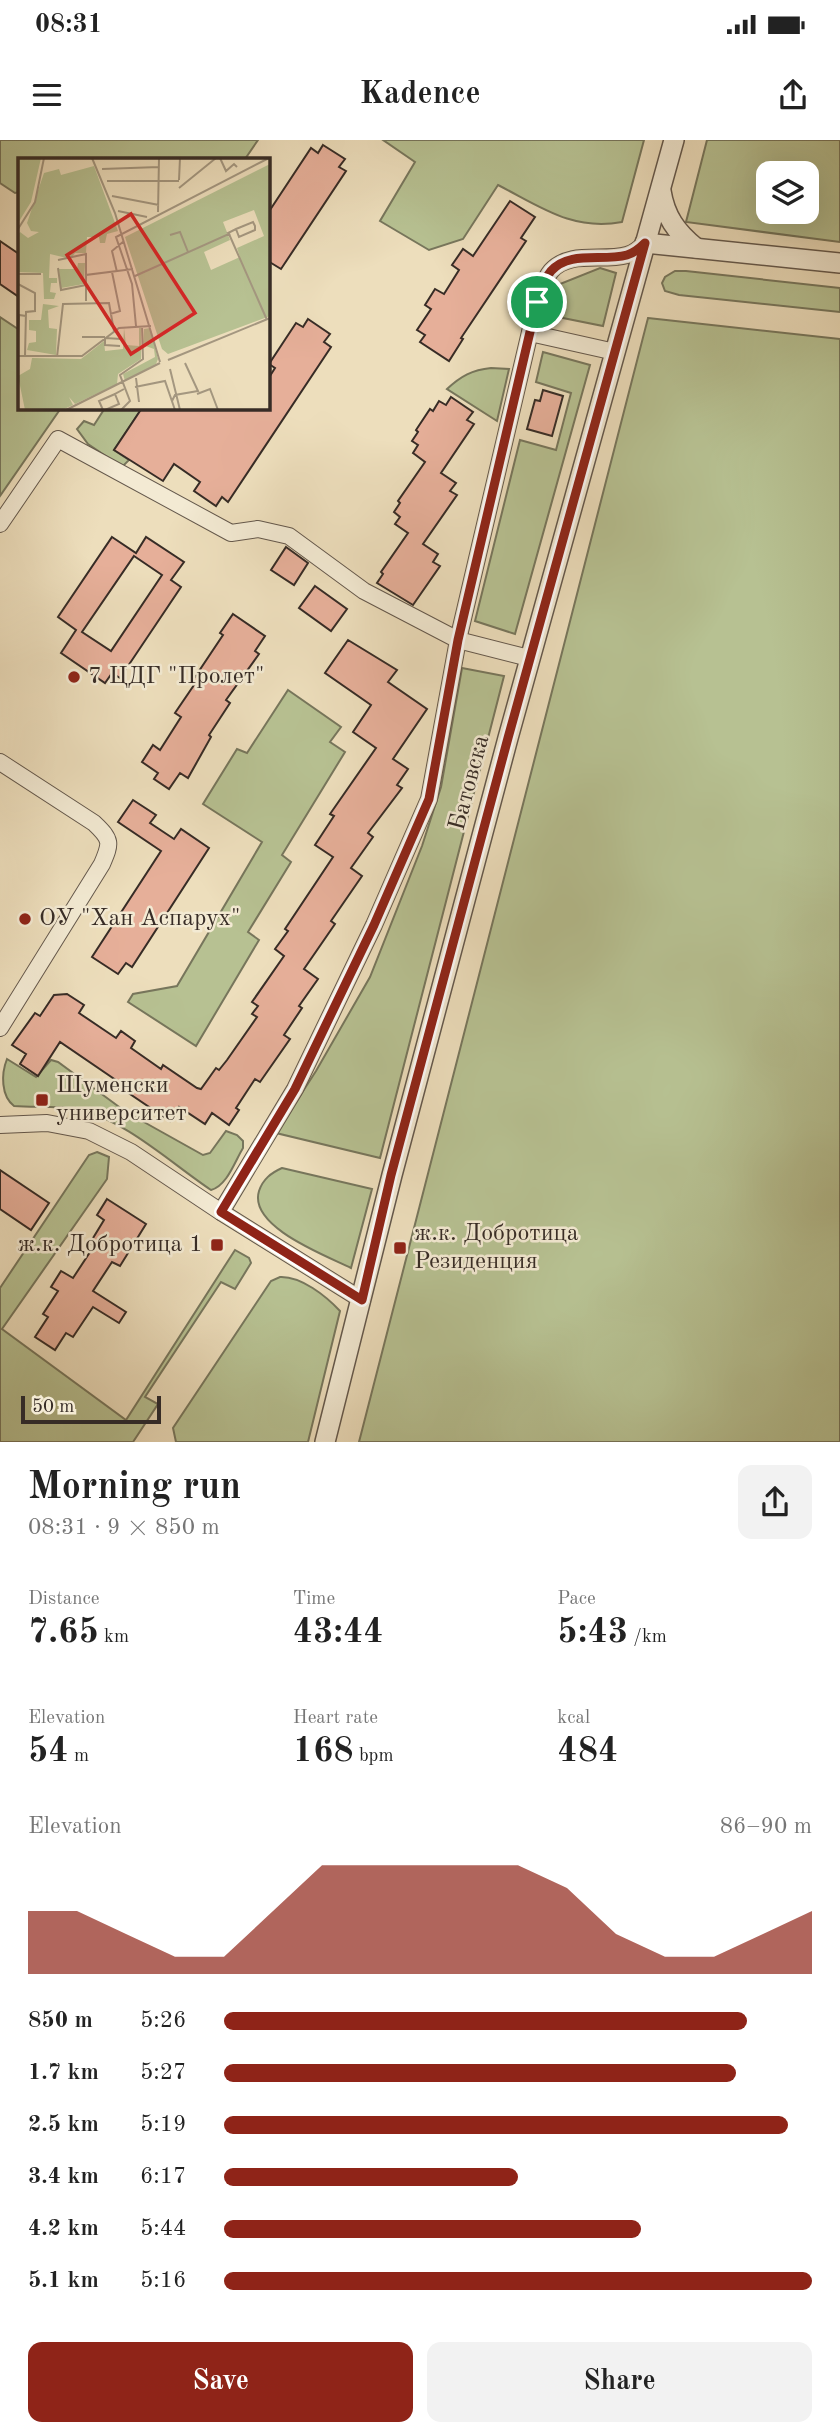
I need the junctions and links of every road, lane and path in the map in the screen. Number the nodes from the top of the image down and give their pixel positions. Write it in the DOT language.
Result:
graph roads {
  1 [pos="674,140"];
  2 [pos="660,189"];
  3 [pos="645,243"];
  4 [pos="696,248"];
  5 [pos="840,263"];
  6 [pos="530,333"];
  7 [pos="615,352"];
  8 [pos="0,524"];
  9 [pos="458,640"];
  10 [pos="529,658"];
  11 [pos="0,762"];
  12 [pos="0,1028"];
  13 [pos="0,1125"];
  14 [pos="221,1212"];
  15 [pos="362,1300"];
  16 [pos="326,1442"];
  1 -- 2 [label="street, Батовска"];
  2 -- 3 [label="street, Батовска"];
  2 -- 4 [label="street"];
  3 -- 4 [label="street"];
  3 -- 6 [label="street"];
  3 -- 7 [label="street, Батовска"];
  4 -- 5 [label="street"];
  6 -- 7 [label="street"];
  6 -- 9 [label="street"];
  7 -- 10 [label="street, Батовска"];
  8 -- 9 [label="street"];
  9 -- 10 [label="street"];
  9 -- 14 [label="street"];
  10 -- 15 [label="street, Батовска"];
  11 -- 12 [label="street"];
  13 -- 14 [label="street"];
  14 -- 15 [label="street"];
  15 -- 16 [label="street, Батовска"];
}
